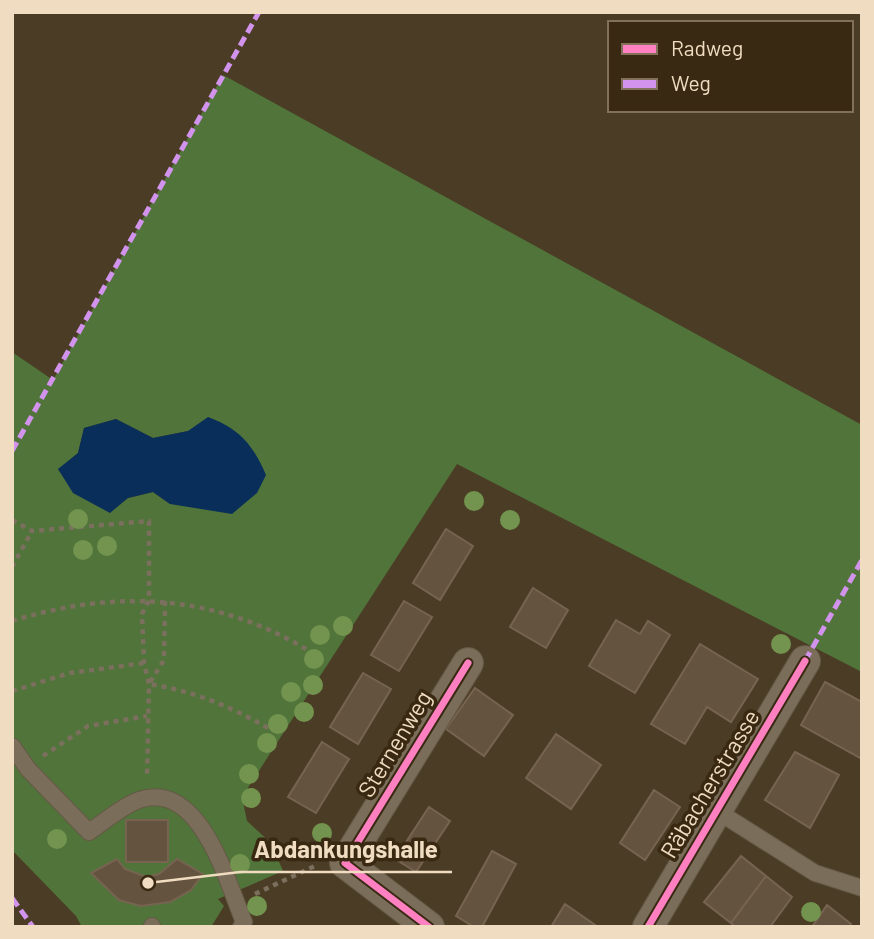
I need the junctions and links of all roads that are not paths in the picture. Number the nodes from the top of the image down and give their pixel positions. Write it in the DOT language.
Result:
graph roads {
  1 [pos="804,662"];
  2 [pos="468,663"];
  3 [pos="12,746"];
  4 [pos="717,811"];
  5 [pos="862,888"];
  6 [pos="241,927"];
  7 [pos="429,927"];
  8 [pos="648,927"];
  1 -- 4 [label="street, Räbacherstrasse"];
  2 -- 7 [label="street, Sternenweg"];
  3 -- 6 [label="lane"];
  4 -- 5 [label="lane"];
  4 -- 8 [label="street, Räbacherstrasse"];
}
